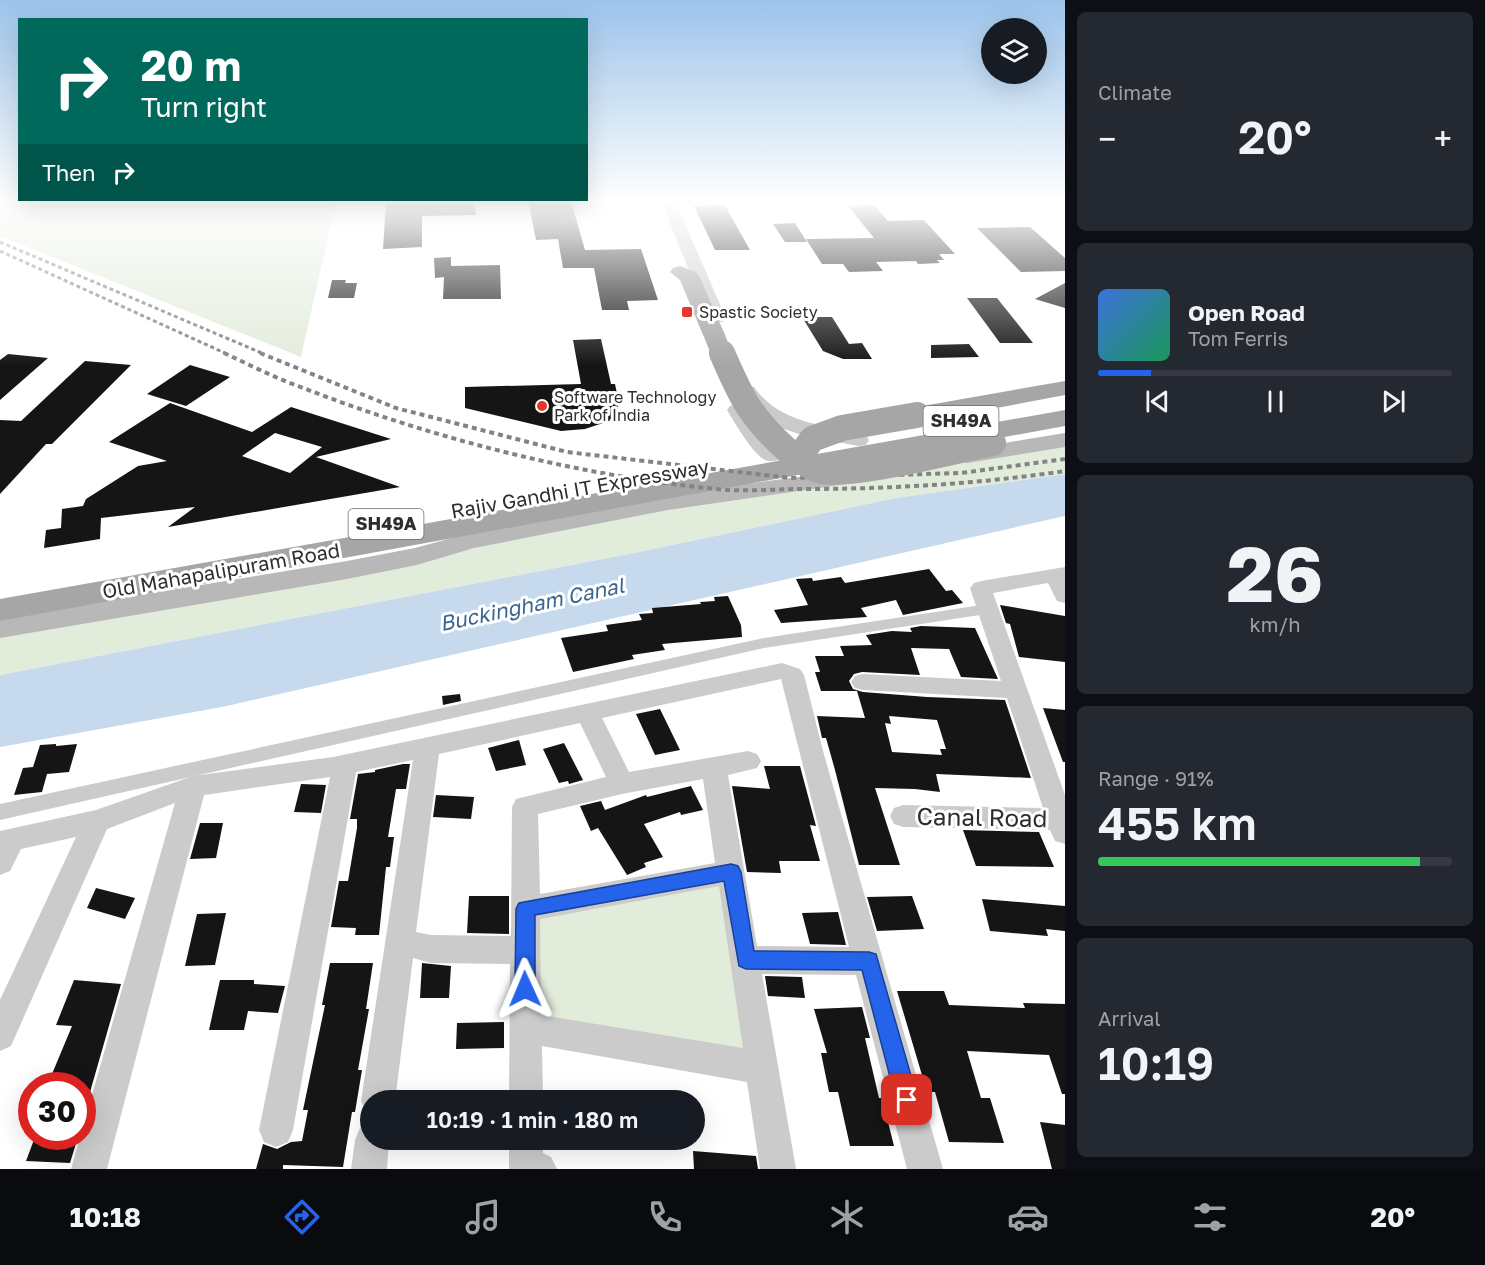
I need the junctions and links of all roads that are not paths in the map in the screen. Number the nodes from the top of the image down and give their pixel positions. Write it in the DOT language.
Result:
graph roads {
  1 [pos="674,256"];
  2 [pos="691,256"];
  3 [pos="680,272"];
  4 [pos="1065,388"];
  5 [pos="1065,402"];
  6 [pos="1065,418"];
  7 [pos="801,428"];
  8 [pos="1065,430"];
  9 [pos="997,437"];
  10 [pos="858,440"];
  11 [pos="1065,440"];
  12 [pos="774,450"];
  13 [pos="430,525"];
  14 [pos="474,533"];
  15 [pos="375,535"];
  16 [pos="1062,582"];
  17 [pos="0,593"];
  18 [pos="988,609"];
  19 [pos="0,610"];
  20 [pos="0,628"];
  21 [pos="863,682"];
  22 [pos="1016,690"];
  23 [pos="588,715"];
  24 [pos="427,748"];
  25 [pos="748,761"];
  26 [pos="345,765"];
  27 [pos="714,769"];
  28 [pos="622,784"];
  29 [pos="193,786"];
  30 [pos="0,812"];
  31 [pos="903,816"];
  32 [pos="97,821"];
  33 [pos="1063,826"];
  34 [pos="6,840"];
  35 [pos="0,863"];
  36 [pos="731,872"];
  37 [pos="525,909"];
  38 [pos="399,941"];
  39 [pos="525,950"];
  40 [pos="746,960"];
  41 [pos="869,961"];
  42 [pos="526,1028"];
  43 [pos="0,1035"];
  44 [pos="763,1068"];
  45 [pos="379,1090"];
  46 [pos="526,1090"];
  47 [pos="276,1130"];
  48 [pos="371,1150"];
  49 [pos="526,1150"];
  50 [pos="89,1169"];
  51 [pos="369,1169"];
  52 [pos="539,1169"];
  53 [pos="778,1169"];
  54 [pos="925,1169"];
  1 -- 3 [label="street"];
  2 -- 7 [label="street"];
  3 -- 12 [label="street"];
  3 -- 12 [label="main road, bridge"];
  4 -- 12 [label="main road, bridge"];
  5 -- 10 [label="main road, SH49A"];
  6 -- 9 [label="main road, SH49A"];
  7 -- 10 [label="street"];
  7 -- 12 [label="street"];
  8 -- 9 [label="main road"];
  9 -- 12 [label="main road, bridge"];
  9 -- 14 [label="main road, Old Mahapalipuram Road"];
  10 -- 12 [label="main road, Rajiv Gandhi IT Expressway"];
  11 -- 14 [label="main road"];
  12 -- 13 [label="main road, Rajiv Gandhi IT Expressway / SH49A"];
  13 -- 14 [label="main road, Old Mahapalipuram Road / SH49A"];
  13 -- 15 [label="main road, Old Mahapalipuram Road / SH49A"];
  14 -- 20 [label="main road"];
  15 -- 17 [label="main road, SH49A"];
  15 -- 19 [label="main road, Old Mahapalipuram Road / SH49A"];
  16 -- 18 [label="street, Canal Road"];
  18 -- 22 [label="street, Canal Road"];
  18 -- 30 [label="street"];
  21 -- 22 [label="street"];
  22 -- 33 [label="street, Canal Road"];
  23 -- 24 [label="street"];
  23 -- 28 [label="street"];
  23 -- 41 [label="street"];
  24 -- 26 [label="street"];
  24 -- 38 [label="street"];
  25 -- 27 [label="street"];
  26 -- 29 [label="street"];
  26 -- 47 [label="street"];
  27 -- 28 [label="street"];
  27 -- 36 [label="street"];
  28 -- 37 [label="street"];
  29 -- 32 [label="street"];
  29 -- 50 [label="street"];
  31 -- 33 [label="street, Canal Road"];
  32 -- 34 [label="street"];
  32 -- 43 [label="street"];
  34 -- 35 [label="street"];
  36 -- 37 [label="street"];
  36 -- 40 [label="street"];
  37 -- 39 [label="street"];
  38 -- 39 [label="street"];
  38 -- 45 [label="street"];
  39 -- 42 [label="street"];
  40 -- 41 [label="street"];
  40 -- 44 [label="street"];
  41 -- 54 [label="street"];
  42 -- 44 [label="street"];
  42 -- 46 [label="street"];
  44 -- 53 [label="street"];
  48 -- 51 [label="street"];
  49 -- 52 [label="street"];
}
